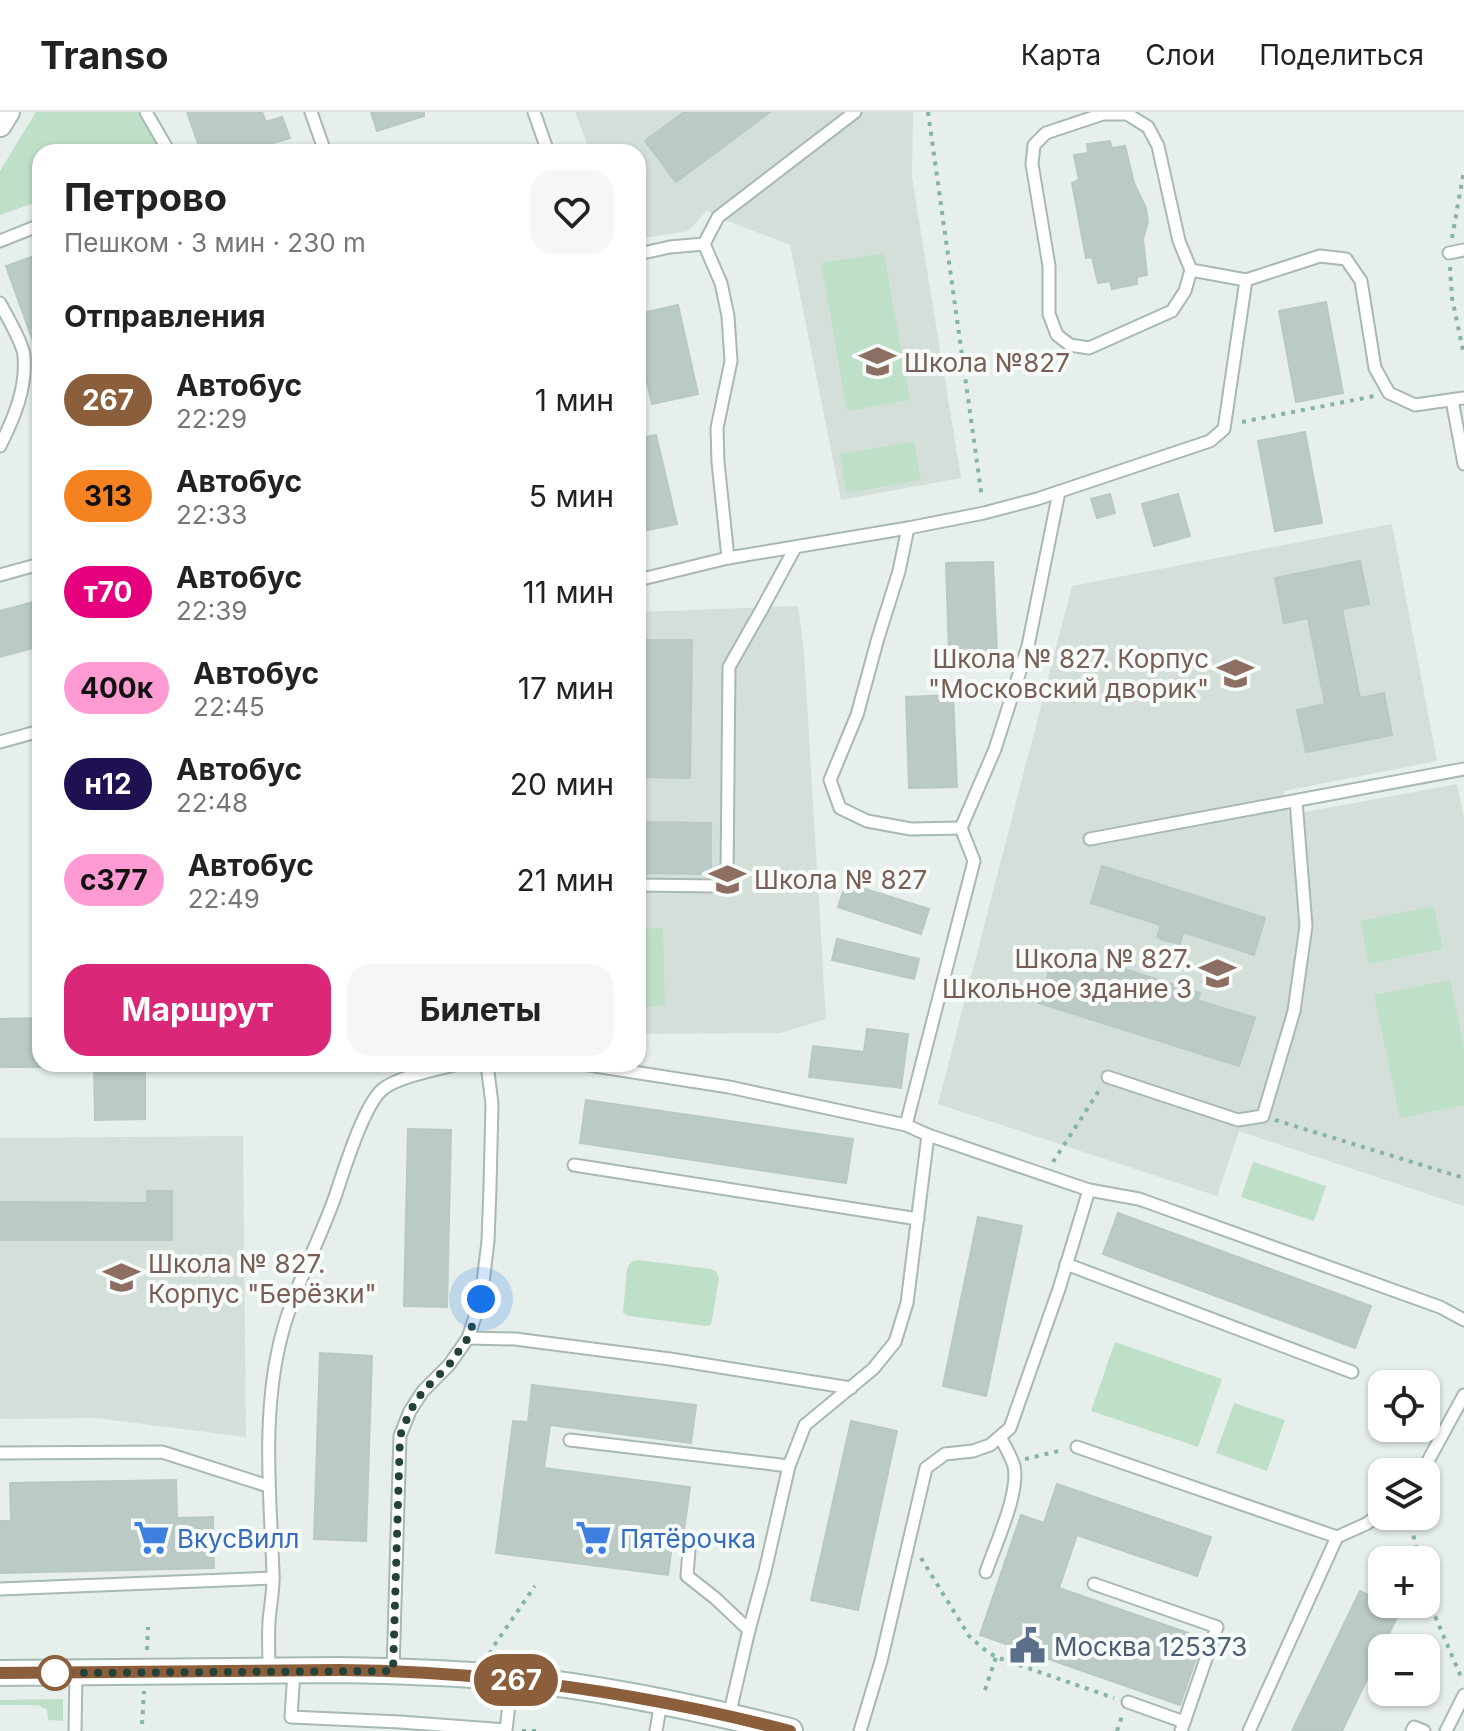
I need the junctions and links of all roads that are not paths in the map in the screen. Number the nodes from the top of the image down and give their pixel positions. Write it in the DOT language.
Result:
graph roads {
  1 [pos="8,112"];
  2 [pos="146,112"];
  3 [pos="311,112"];
  4 [pos="534,112"];
  5 [pos="855,112"];
  6 [pos="0,125"];
  7 [pos="164,144"];
  8 [pos="322,144"];
  9 [pos="545,144"];
  10 [pos="32,228"];
  11 [pos="0,241"];
  12 [pos="704,244"];
  13 [pos="1464,250"];
  14 [pos="646,252"];
  15 [pos="1449,253"];
  16 [pos="1191,270"];
  17 [pos="1246,280"];
  18 [pos="0,303"];
  19 [pos="1458,399"];
  20 [pos="0,446"];
  21 [pos="1464,464"];
  22 [pos="1059,492"];
  23 [pos="908,528"];
  24 [pos="795,548"];
  25 [pos="728,558"];
  26 [pos="32,566"];
  27 [pos="0,575"];
  28 [pos="646,578"];
  29 [pos="32,733"];
  30 [pos="0,742"];
  31 [pos="1464,769"];
  32 [pos="1296,801"];
  33 [pos="961,828"];
  34 [pos="1090,839"];
  35 [pos="646,885"];
  36 [pos="427,1072"];
  37 [pos="488,1072"];
  38 [pos="633,1072"];
  39 [pos="1108,1077"];
  40 [pos="906,1125"];
  41 [pos="928,1135"];
  42 [pos="574,1165"];
  43 [pos="1089,1190"];
  44 [pos="918,1219"];
  45 [pos="1066,1264"];
  46 [pos="1464,1320"];
  47 [pos="468,1338"];
  48 [pos="1352,1372"];
  49 [pos="851,1388"];
  50 [pos="1464,1395"];
  51 [pos="1000,1437"];
  52 [pos="570,1440"];
  53 [pos="1077,1447"];
  54 [pos="0,1453"];
  55 [pos="1430,1458"];
  56 [pos="789,1466"];
  57 [pos="268,1486"];
  58 [pos="1368,1523"];
  59 [pos="1337,1537"];
  60 [pos="689,1550"];
  61 [pos="986,1572"];
  62 [pos="273,1578"];
  63 [pos="1094,1584"];
  64 [pos="0,1589"];
  65 [pos="749,1630"];
  66 [pos="282,1671"];
  67 [pos="393,1671"];
  68 [pos="76,1672"];
  69 [pos="0,1673"];
  70 [pos="512,1679"];
  71 [pos="1464,1695"];
  72 [pos="661,1701"];
  73 [pos="1128,1702"];
  74 [pos="729,1716"];
  75 [pos="1183,1726"];
  76 [pos="75,1731"];
  77 [pos="656,1731"];
  78 [pos="790,1731"];
  79 [pos="860,1731"];
  80 [pos="1249,1731"];
  81 [pos="1412,1731"];
  82 [pos="1424,1731"];
  83 [pos="1446,1731"];
  1 -- 6 [label="street"];
  2 -- 7 [label="lane"];
  3 -- 8 [label="lane"];
  4 -- 9 [label="lane"];
  5 -- 12 [label="lane"];
  10 -- 11 [label="lane"];
  12 -- 14 [label="lane"];
  12 -- 25 [label="lane"];
  13 -- 15 [label="lane"];
  16 -- 16 [label="lane"];
  16 -- 17 [label="lane"];
  17 -- 19 [label="lane"];
  17 -- 22 [label="lane"];
  18 -- 20 [label="lane"];
  19 -- 21 [label="lane"];
  22 -- 23 [label="lane"];
  22 -- 33 [label="lane"];
  23 -- 24 [label="lane"];
  23 -- 33 [label="lane"];
  24 -- 25 [label="lane"];
  24 -- 35 [label="lane"];
  25 -- 28 [label="lane"];
  26 -- 27 [label="lane"];
  29 -- 30 [label="lane"];
  31 -- 32 [label="lane"];
  32 -- 34 [label="lane"];
  32 -- 39 [label="lane"];
  33 -- 40 [label="lane"];
  36 -- 57 [label="lane"];
  37 -- 47 [label="lane"];
  38 -- 40 [label="lane"];
  40 -- 41 [label="lane"];
  41 -- 43 [label="lane"];
  41 -- 44 [label="lane"];
  42 -- 44 [label="lane"];
  43 -- 45 [label="lane"];
  43 -- 46 [label="lane"];
  44 -- 49 [label="lane"];
  45 -- 48 [label="lane"];
  45 -- 51 [label="lane"];
  47 -- 49 [label="lane"];
  47 -- 67 [label="lane"];
  49 -- 56 [label="lane"];
  50 -- 55 [label="lane"];
  51 -- 61 [label="lane"];
  51 -- 79 [label="lane"];
  52 -- 56 [label="lane"];
  53 -- 59 [label="lane"];
  54 -- 57 [label="lane"];
  56 -- 65 [label="lane"];
  57 -- 62 [label="lane"];
  58 -- 59 [label="lane"];
  59 -- 80 [label="lane"];
  60 -- 65 [label="lane"];
  62 -- 64 [label="lane"];
  62 -- 66 [label="lane"];
  63 -- 75 [label="lane"];
  65 -- 74 [label="lane"];
  66 -- 67 [label="main road"];
  66 -- 68 [label="main road"];
  66 -- 70 [label="lane"];
  67 -- 70 [label="main road"];
  68 -- 69 [label="main road"];
  68 -- 76 [label="lane"];
  70 -- 72 [label="main road"];
  71 -- 83 [label="lane"];
  72 -- 74 [label="main road"];
  72 -- 77 [label="lane"];
  73 -- 75 [label="lane"];
  74 -- 78 [label="main road"];
  81 -- 82 [label="lane"];
}
